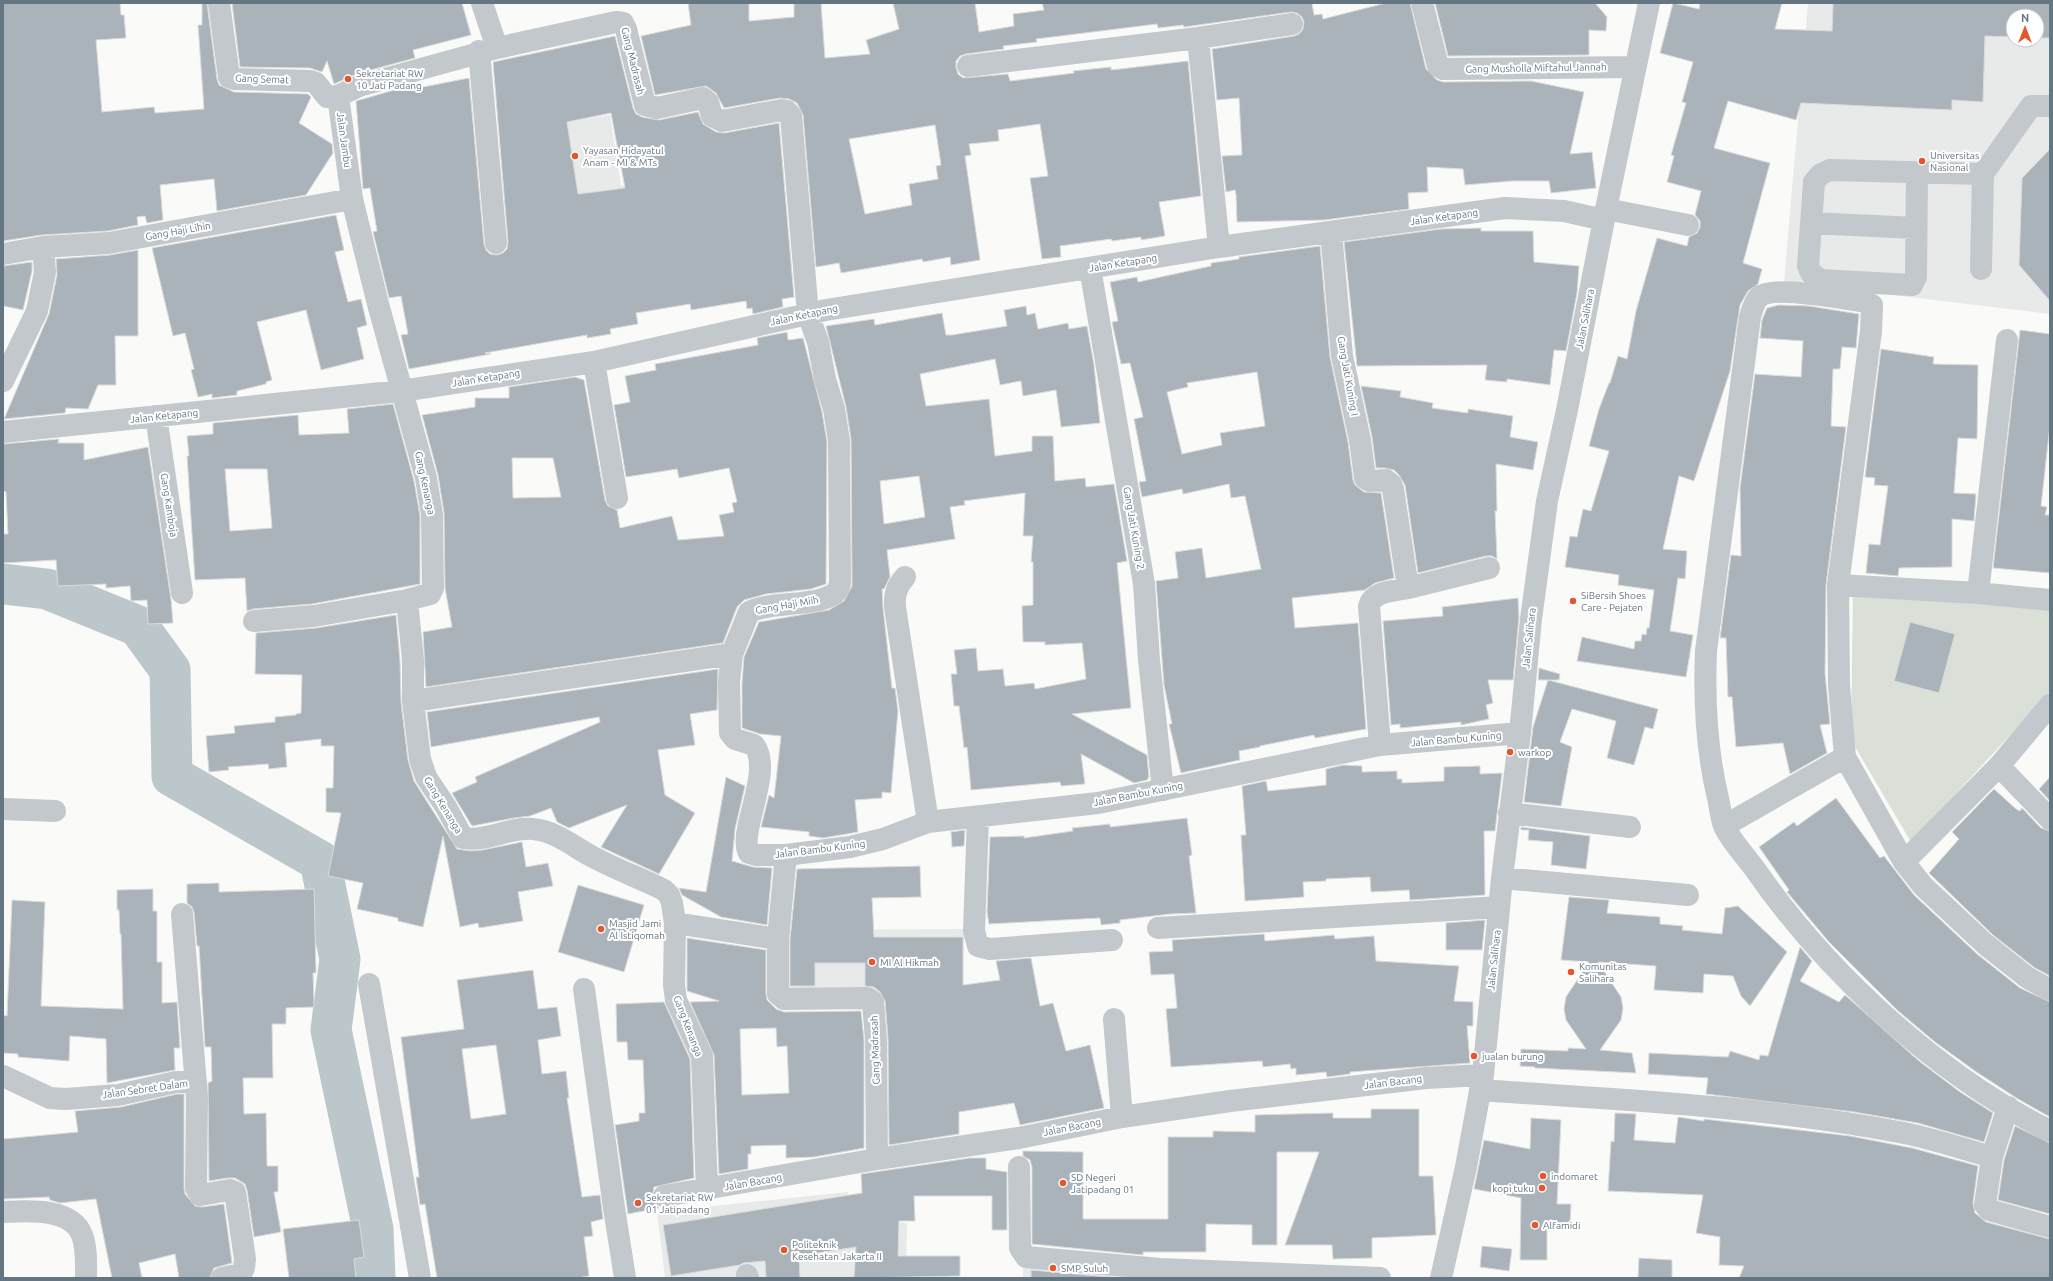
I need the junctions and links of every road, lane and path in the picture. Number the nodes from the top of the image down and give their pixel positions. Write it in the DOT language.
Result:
graph roads {
  1 [pos="219,3"];
  2 [pos="482,3"];
  3 [pos="1422,3"];
  4 [pos="1649,3"];
  5 [pos="1292,24"];
  6 [pos="1198,38"];
  7 [pos="488,49"];
  8 [pos="968,66"];
  9 [pos="1635,67"];
  10 [pos="338,96"];
  11 [pos="2050,106"];
  12 [pos="1917,172"];
  13 [pos="1983,174"];
  14 [pos="352,199"];
  15 [pos="1605,215"];
  16 [pos="1811,223"];
  17 [pos="1688,225"];
  18 [pos="1916,228"];
  19 [pos="1331,232"];
  20 [pos="496,243"];
  21 [pos="43,247"];
  22 [pos="1219,247"];
  23 [pos="3,254"];
  24 [pos="1090,268"];
  25 [pos="1981,269"];
  26 [pos="808,314"];
  27 [pos="2007,340"];
  28 [pos="594,362"];
  29 [pos="3,381"];
  30 [pos="401,391"];
  31 [pos="156,416"];
  32 [pos="3,432"];
  33 [pos="616,498"];
  34 [pos="1489,568"];
  35 [pos="906,577"];
  36 [pos="1838,585"];
  37 [pos="1408,588"];
  38 [pos="182,593"];
  39 [pos="1978,593"];
  40 [pos="407,600"];
  41 [pos="2050,600"];
  42 [pos="254,621"];
  43 [pos="732,654"];
  44 [pos="413,701"];
  45 [pos="2050,705"];
  46 [pos="1520,733"];
  47 [pos="1380,744"];
  48 [pos="1845,757"];
  49 [pos="1999,766"];
  50 [pos="1163,790"];
  51 [pos="3,809"];
  52 [pos="54,811"];
  53 [pos="1509,813"];
  54 [pos="978,817"];
  55 [pos="2050,819"];
  56 [pos="928,822"];
  57 [pos="1724,826"];
  58 [pos="1630,827"];
  59 [pos="756,854"];
  60 [pos="786,855"];
  61 [pos="1904,862"];
  62 [pos="1502,878"];
  63 [pos="1688,895"];
  64 [pos="1499,908"];
  65 [pos="182,914"];
  66 [pos="675,923"];
  67 [pos="1158,928"];
  68 [pos="778,939"];
  69 [pos="1112,940"];
  70 [pos="369,984"];
  71 [pos="584,989"];
  72 [pos="2050,990"];
  73 [pos="1114,1019"];
  74 [pos="3,1076"];
  75 [pos="196,1082"];
  76 [pos="1481,1082"];
  77 [pos="2008,1107"];
  78 [pos="1122,1117"];
  79 [pos="2050,1131"];
  80 [pos="1992,1157"];
  81 [pos="877,1159"];
  82 [pos="1019,1167"];
  83 [pos="707,1190"];
  84 [pos="664,1196"];
  85 [pos="3,1212"];
  86 [pos="2050,1227"];
  87 [pos="86,1278"];
  88 [pos="222,1278"];
  89 [pos="420,1278"];
  90 [pos="625,1278"];
  91 [pos="1380,1278"];
  92 [pos="1441,1278"];
  1 -- 10 [label="street, Gang Semat"];
  2 -- 7 [label="street"];
  3 -- 9 [label="street, Gang Musholla Miftahul Jannah"];
  4 -- 9 [label="street, Jalan Salihara"];
  5 -- 6 [label="street"];
  6 -- 8 [label="street"];
  6 -- 22 [label="street"];
  7 -- 10 [label="street"];
  7 -- 20 [label="street"];
  7 -- 26 [label="street, Gang Madrasah"];
  9 -- 15 [label="street, Jalan Salihara"];
  10 -- 14 [label="street, Jalan Jambu"];
  11 -- 13 [label="street"];
  12 -- 13 [label="street"];
  12 -- 16 [label="street"];
  12 -- 18 [label="street"];
  13 -- 25 [label="street"];
  14 -- 21 [label="street, Gang Haji Lihin"];
  14 -- 30 [label="street, Jalan Jambu"];
  15 -- 17 [label="street, Jalan Ketapang"];
  15 -- 19 [label="street, Jalan Ketapang"];
  15 -- 46 [label="street, Jalan Salihara"];
  16 -- 18 [label="street"];
  16 -- 18 [label="street"];
  19 -- 22 [label="street, Jalan Ketapang"];
  19 -- 37 [label="street, Gang Jati Kuning I"];
  21 -- 23 [label="street, Gang Haji Lihin"];
  21 -- 29 [label="street"];
  22 -- 24 [label="street, Jalan Ketapang"];
  24 -- 26 [label="street, Jalan Ketapang"];
  24 -- 50 [label="street, Gang Jati Kuning 2"];
  26 -- 28 [label="street, Jalan Ketapang"];
  26 -- 43 [label="street, Gang Haji Miih"];
  27 -- 39 [label="street"];
  28 -- 30 [label="street, Jalan Ketapang"];
  28 -- 33 [label="street"];
  30 -- 31 [label="street, Jalan Ketapang"];
  30 -- 40 [label="street, Gang Kenanga"];
  31 -- 32 [label="street, Jalan Ketapang"];
  31 -- 38 [label="street, Gang Kamboja"];
  34 -- 37 [label="street"];
  35 -- 56 [label="street"];
  36 -- 39 [label="street"];
  36 -- 48 [label="street"];
  36 -- 57 [label="street"];
  37 -- 47 [label="street"];
  39 -- 41 [label="street"];
  40 -- 42 [label="street"];
  40 -- 44 [label="street, Gang Kenanga"];
  43 -- 44 [label="street"];
  43 -- 59 [label="street, Gang Haji Miih"];
  44 -- 66 [label="street, Gang Kenanga"];
  45 -- 49 [label="street"];
  46 -- 47 [label="street, Jalan Bambu Kuning"];
  46 -- 53 [label="street, Jalan Salihara"];
  47 -- 50 [label="street, Jalan Bambu Kuning"];
  48 -- 57 [label="street"];
  48 -- 61 [label="street"];
  49 -- 55 [label="street"];
  49 -- 61 [label="street"];
  50 -- 54 [label="street, Jalan Bambu Kuning"];
  51 -- 52 [label="street"];
  53 -- 58 [label="street"];
  53 -- 62 [label="street, Jalan Salihara"];
  54 -- 56 [label="street, Jalan Bambu Kuning"];
  54 -- 69 [label="street"];
  56 -- 60 [label="street, Jalan Bambu Kuning"];
  57 -- 77 [label="street"];
  59 -- 60 [label="street, Jalan Bambu Kuning"];
  60 -- 68 [label="street"];
  61 -- 72 [label="street"];
  62 -- 63 [label="street"];
  62 -- 64 [label="street, Jalan Salihara"];
  64 -- 67 [label="street"];
  64 -- 76 [label="street, Jalan Salihara"];
  65 -- 75 [label="street"];
  66 -- 68 [label="street"];
  66 -- 83 [label="street, Gang Kenanga"];
  68 -- 81 [label="street, Gang Madrasah"];
  70 -- 89 [label="street"];
  71 -- 90 [label="street"];
  73 -- 78 [label="street"];
  74 -- 75 [label="street, Jalan Sebret Dalam"];
  75 -- 88 [label="street"];
  76 -- 78 [label="street, Jalan Bacang"];
  76 -- 80 [label="street, Jalan Bacang"];
  76 -- 92 [label="street, Jalan Salihara"];
  77 -- 79 [label="street"];
  77 -- 80 [label="street"];
  78 -- 81 [label="street, Jalan Bacang"];
  80 -- 86 [label="street"];
  81 -- 83 [label="street, Jalan Bacang"];
  82 -- 91 [label="street"];
  83 -- 84 [label="street, Jalan Bacang"];
  85 -- 87 [label="street"];
}
